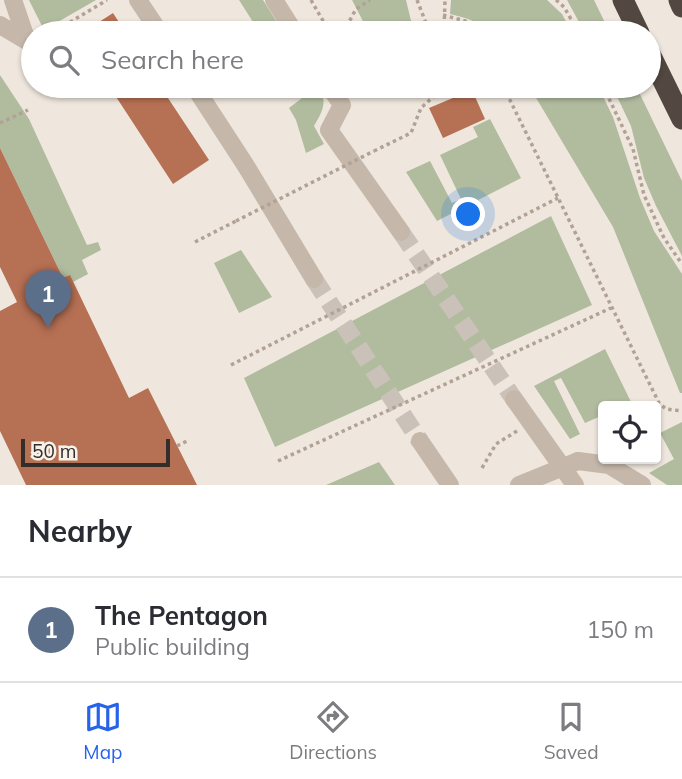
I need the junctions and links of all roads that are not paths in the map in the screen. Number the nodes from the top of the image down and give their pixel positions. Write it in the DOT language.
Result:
graph roads {
  1 [pos="13,0"];
  2 [pos="138,0"];
  3 [pos="274,0"];
  4 [pos="623,0"];
  5 [pos="678,0"];
  6 [pos="682,7"];
  7 [pos="152,21"];
  8 [pos="287,21"];
  9 [pos="633,21"];
  10 [pos="21,23"];
  11 [pos="0,25"];
  12 [pos="21,37"];
  13 [pos="661,76"];
  14 [pos="202,98"];
  15 [pos="337,98"];
  16 [pos="682,119"];
  17 [pos="401,232"];
  18 [pos="314,279"];
  19 [pos="514,399"];
  20 [pos="420,441"];
  21 [pos="450,485"];
  22 [pos="519,485"];
  23 [pos="575,485"];
  24 [pos="642,485"];
  1 -- 10 [label="lane"];
  2 -- 7 [label="lane"];
  3 -- 8 [label="lane"];
  4 -- 9 [label="highway"];
  5 -- 6 [label="highway"];
  11 -- 12 [label="lane"];
  13 -- 16 [label="highway"];
  14 -- 18 [label="lane"];
  15 -- 17 [label="lane"];
  19 -- 23 [label="lane"];
  20 -- 21 [label="lane"];
  22 -- 24 [label="lane, bridge"];
}
